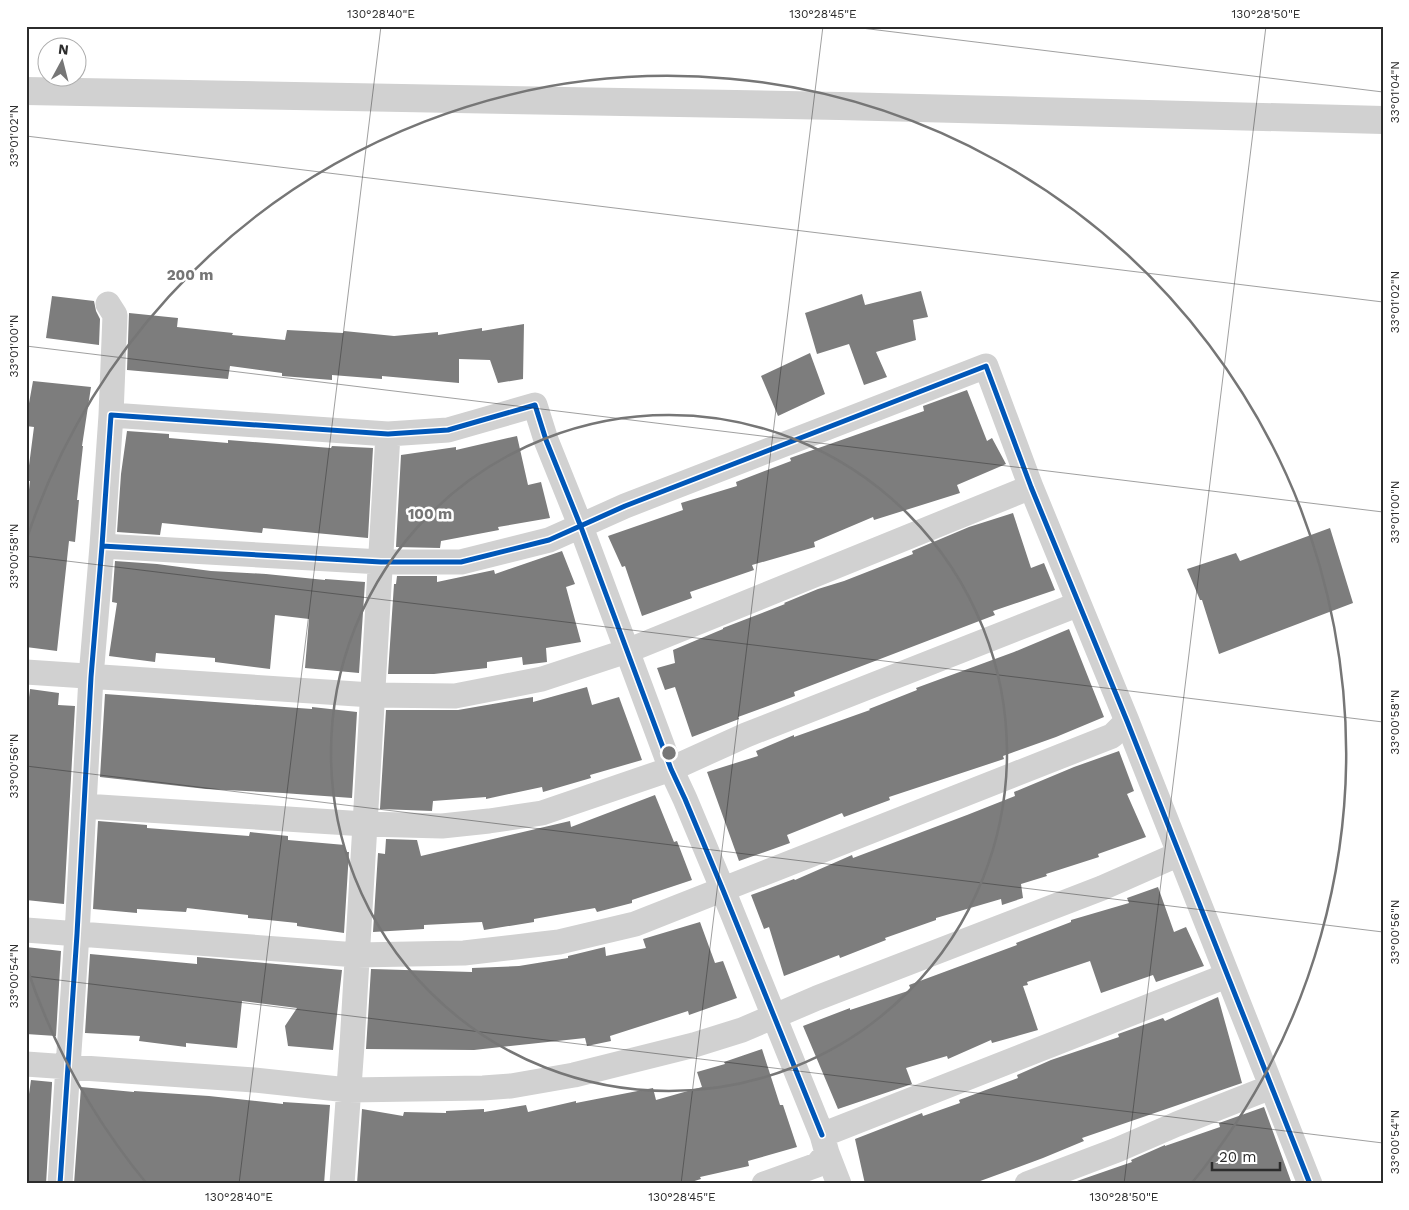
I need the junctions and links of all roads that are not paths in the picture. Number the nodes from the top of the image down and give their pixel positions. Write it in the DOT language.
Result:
graph roads {
  1 [pos="26,91"];
  2 [pos="1383,120"];
  3 [pos="108,304"];
  4 [pos="111,415"];
  5 [pos="388,434"];
  6 [pos="1031,487"];
  7 [pos="581,526"];
  8 [pos="102,546"];
  9 [pos="381,562"];
  10 [pos="1079,604"];
  11 [pos="627,651"];
  12 [pos="26,672"];
  13 [pos="91,677"];
  14 [pos="372,695"];
  15 [pos="1127,721"];
  16 [pos="671,768"];
  17 [pos="84,806"];
  18 [pos="365,824"];
  19 [pos="1179,854"];
  20 [pos="723,890"];
  21 [pos="26,930"];
  22 [pos="77,934"];
  23 [pos="357,955"];
  24 [pos="1226,976"];
  25 [pos="774,1016"];
  26 [pos="26,1064"];
  27 [pos="68,1067"];
  28 [pos="1271,1087"];
  29 [pos="348,1090"];
  30 [pos="824,1144"];
  31 [pos="60,1184"];
  32 [pos="342,1184"];
  33 [pos="764,1184"];
  34 [pos="839,1184"];
  35 [pos="1027,1184"];
  36 [pos="1310,1184"];
  1 -- 2 [label="street"];
  3 -- 4 [label="street"];
  4 -- 5 [label="street"];
  4 -- 8 [label="street"];
  5 -- 7 [label="street"];
  5 -- 9 [label="street"];
  6 -- 7 [label="street"];
  6 -- 10 [label="street"];
  6 -- 11 [label="street"];
  7 -- 9 [label="street"];
  7 -- 11 [label="street"];
  8 -- 9 [label="street"];
  8 -- 13 [label="street"];
  9 -- 14 [label="street"];
  10 -- 15 [label="street"];
  10 -- 16 [label="street"];
  11 -- 14 [label="street"];
  11 -- 16 [label="street"];
  12 -- 13 [label="street"];
  13 -- 14 [label="street"];
  13 -- 17 [label="street"];
  14 -- 18 [label="street"];
  15 -- 19 [label="street"];
  15 -- 20 [label="street"];
  16 -- 18 [label="street"];
  16 -- 20 [label="street"];
  17 -- 18 [label="street"];
  17 -- 22 [label="street"];
  18 -- 23 [label="street"];
  19 -- 24 [label="street"];
  19 -- 25 [label="street"];
  20 -- 23 [label="street"];
  20 -- 25 [label="street"];
  21 -- 22 [label="street"];
  22 -- 23 [label="street"];
  22 -- 27 [label="street"];
  23 -- 29 [label="street"];
  24 -- 28 [label="street"];
  24 -- 30 [label="street"];
  25 -- 29 [label="street"];
  25 -- 30 [label="street"];
  26 -- 27 [label="street"];
  27 -- 29 [label="street"];
  27 -- 31 [label="street"];
  28 -- 35 [label="street"];
  28 -- 36 [label="street"];
  29 -- 32 [label="street"];
  30 -- 33 [label="street"];
  30 -- 34 [label="street"];
}
